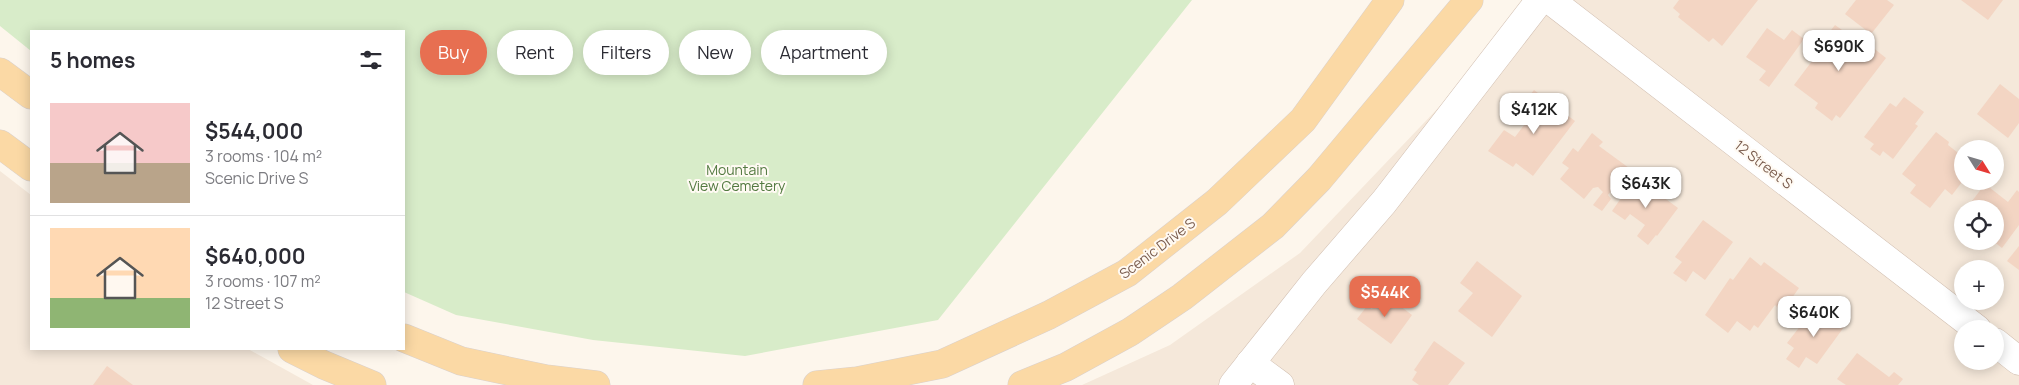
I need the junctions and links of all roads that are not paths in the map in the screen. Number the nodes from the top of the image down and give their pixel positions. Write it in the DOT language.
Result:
graph roads {
  1 [pos="1390,0"];
  2 [pos="1469,0"];
  3 [pos="1540,0"];
  4 [pos="1550,0"];
  5 [pos="0,72"];
  6 [pos="30,95"];
  7 [pos="0,144"];
  8 [pos="30,166"];
  9 [pos="1965,320"];
  10 [pos="405,338"];
  11 [pos="2004,349"];
  12 [pos="294,350"];
  13 [pos="2019,361"];
  14 [pos="1250,363"];
  15 [pos="372,385"];
  16 [pos="596,385"];
  17 [pos="816,385"];
  18 [pos="1022,385"];
  19 [pos="1233,385"];
  20 [pos="1280,385"];
  1 -- 17 [label="main road, Scenic Drive S"];
  2 -- 18 [label="main road"];
  3 -- 14 [label="street"];
  4 -- 9 [label="street, 12 Street S"];
  5 -- 6 [label="main road"];
  7 -- 8 [label="main road"];
  10 -- 16 [label="main road"];
  11 -- 13 [label="street"];
  12 -- 15 [label="main road"];
  14 -- 19 [label="street"];
  14 -- 20 [label="street"];
}
